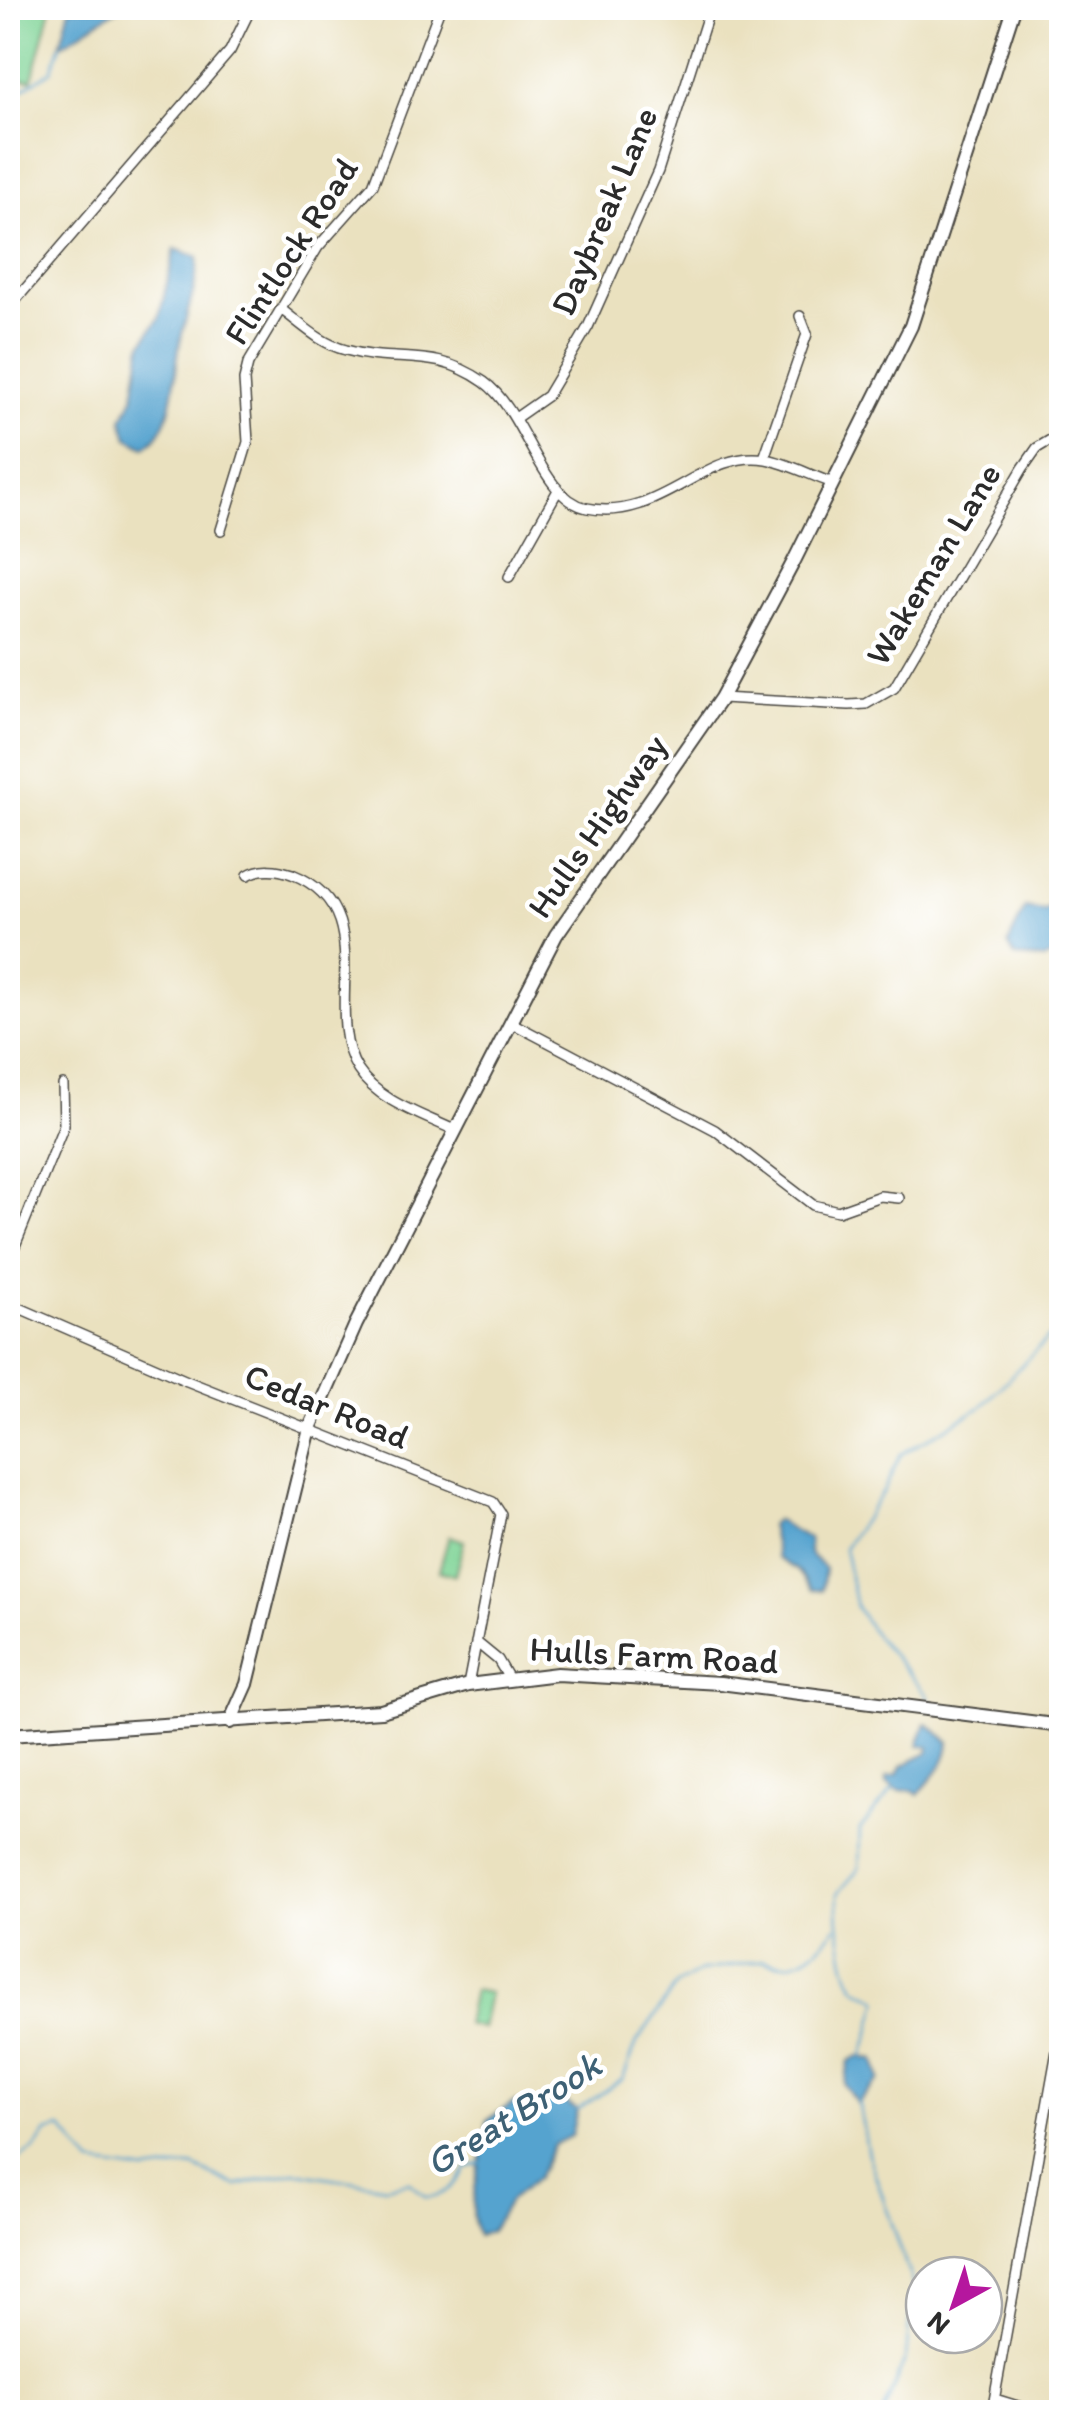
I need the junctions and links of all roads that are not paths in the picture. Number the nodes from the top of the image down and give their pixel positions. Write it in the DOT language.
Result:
graph roads {
  1 [pos="251,8"];
  2 [pos="440,8"];
  3 [pos="710,8"];
  4 [pos="1014,8"];
  5 [pos="8,309"];
  6 [pos="282,310"];
  7 [pos="800,316"];
  8 [pos="517,417"];
  9 [pos="1062,433"];
  10 [pos="764,458"];
  11 [pos="830,482"];
  12 [pos="557,492"];
  13 [pos="221,530"];
  14 [pos="509,578"];
  15 [pos="721,698"];
  16 [pos="248,875"];
  17 [pos="510,1022"];
  18 [pos="62,1085"];
  19 [pos="454,1130"];
  20 [pos="898,1198"];
  21 [pos="8,1263"];
  22 [pos="8,1303"];
  23 [pos="310,1428"];
  24 [pos="476,1642"];
  25 [pos="508,1677"];
  26 [pos="248,1684"];
  27 [pos="468,1685"];
  28 [pos="250,1719"];
  29 [pos="230,1722"];
  30 [pos="1062,1726"];
  31 [pos="8,1735"];
  32 [pos="1062,2023"];
  33 [pos="994,2399"];
  34 [pos="992,2412"];
  35 [pos="1036,2412"];
  1 -- 5 [label="street"];
  2 -- 6 [label="street, Flintlock Road"];
  3 -- 8 [label="street, Daybreak Lane"];
  4 -- 11 [label="street, Hulls Highway"];
  6 -- 8 [label="street"];
  6 -- 13 [label="street, Flintlock Road"];
  7 -- 10 [label="street"];
  8 -- 12 [label="street"];
  9 -- 15 [label="street, Wakeman Lane"];
  10 -- 11 [label="street"];
  10 -- 12 [label="street"];
  11 -- 15 [label="street, Hulls Highway"];
  12 -- 14 [label="street"];
  15 -- 17 [label="street, Hulls Highway"];
  16 -- 19 [label="street"];
  17 -- 19 [label="street, Hulls Highway"];
  17 -- 20 [label="street"];
  18 -- 21 [label="street"];
  19 -- 23 [label="street, Hulls Highway"];
  22 -- 23 [label="street, Cedar Road"];
  23 -- 24 [label="street, Cedar Road"];
  23 -- 26 [label="street, Hulls Highway"];
  24 -- 25 [label="street"];
  24 -- 27 [label="street, Cedar Road"];
  25 -- 27 [label="street, Hulls Farm Road"];
  25 -- 30 [label="street, Hulls Farm Road"];
  26 -- 28 [label="street, Hulls Highway"];
  26 -- 29 [label="street, Hulls Highway"];
  27 -- 28 [label="street, Hulls Farm Road"];
  28 -- 29 [label="street, Hulls Farm Road"];
  29 -- 31 [label="street, Hulls Farm Road"];
  32 -- 33 [label="street"];
  33 -- 34 [label="street"];
  33 -- 35 [label="street"];
}
